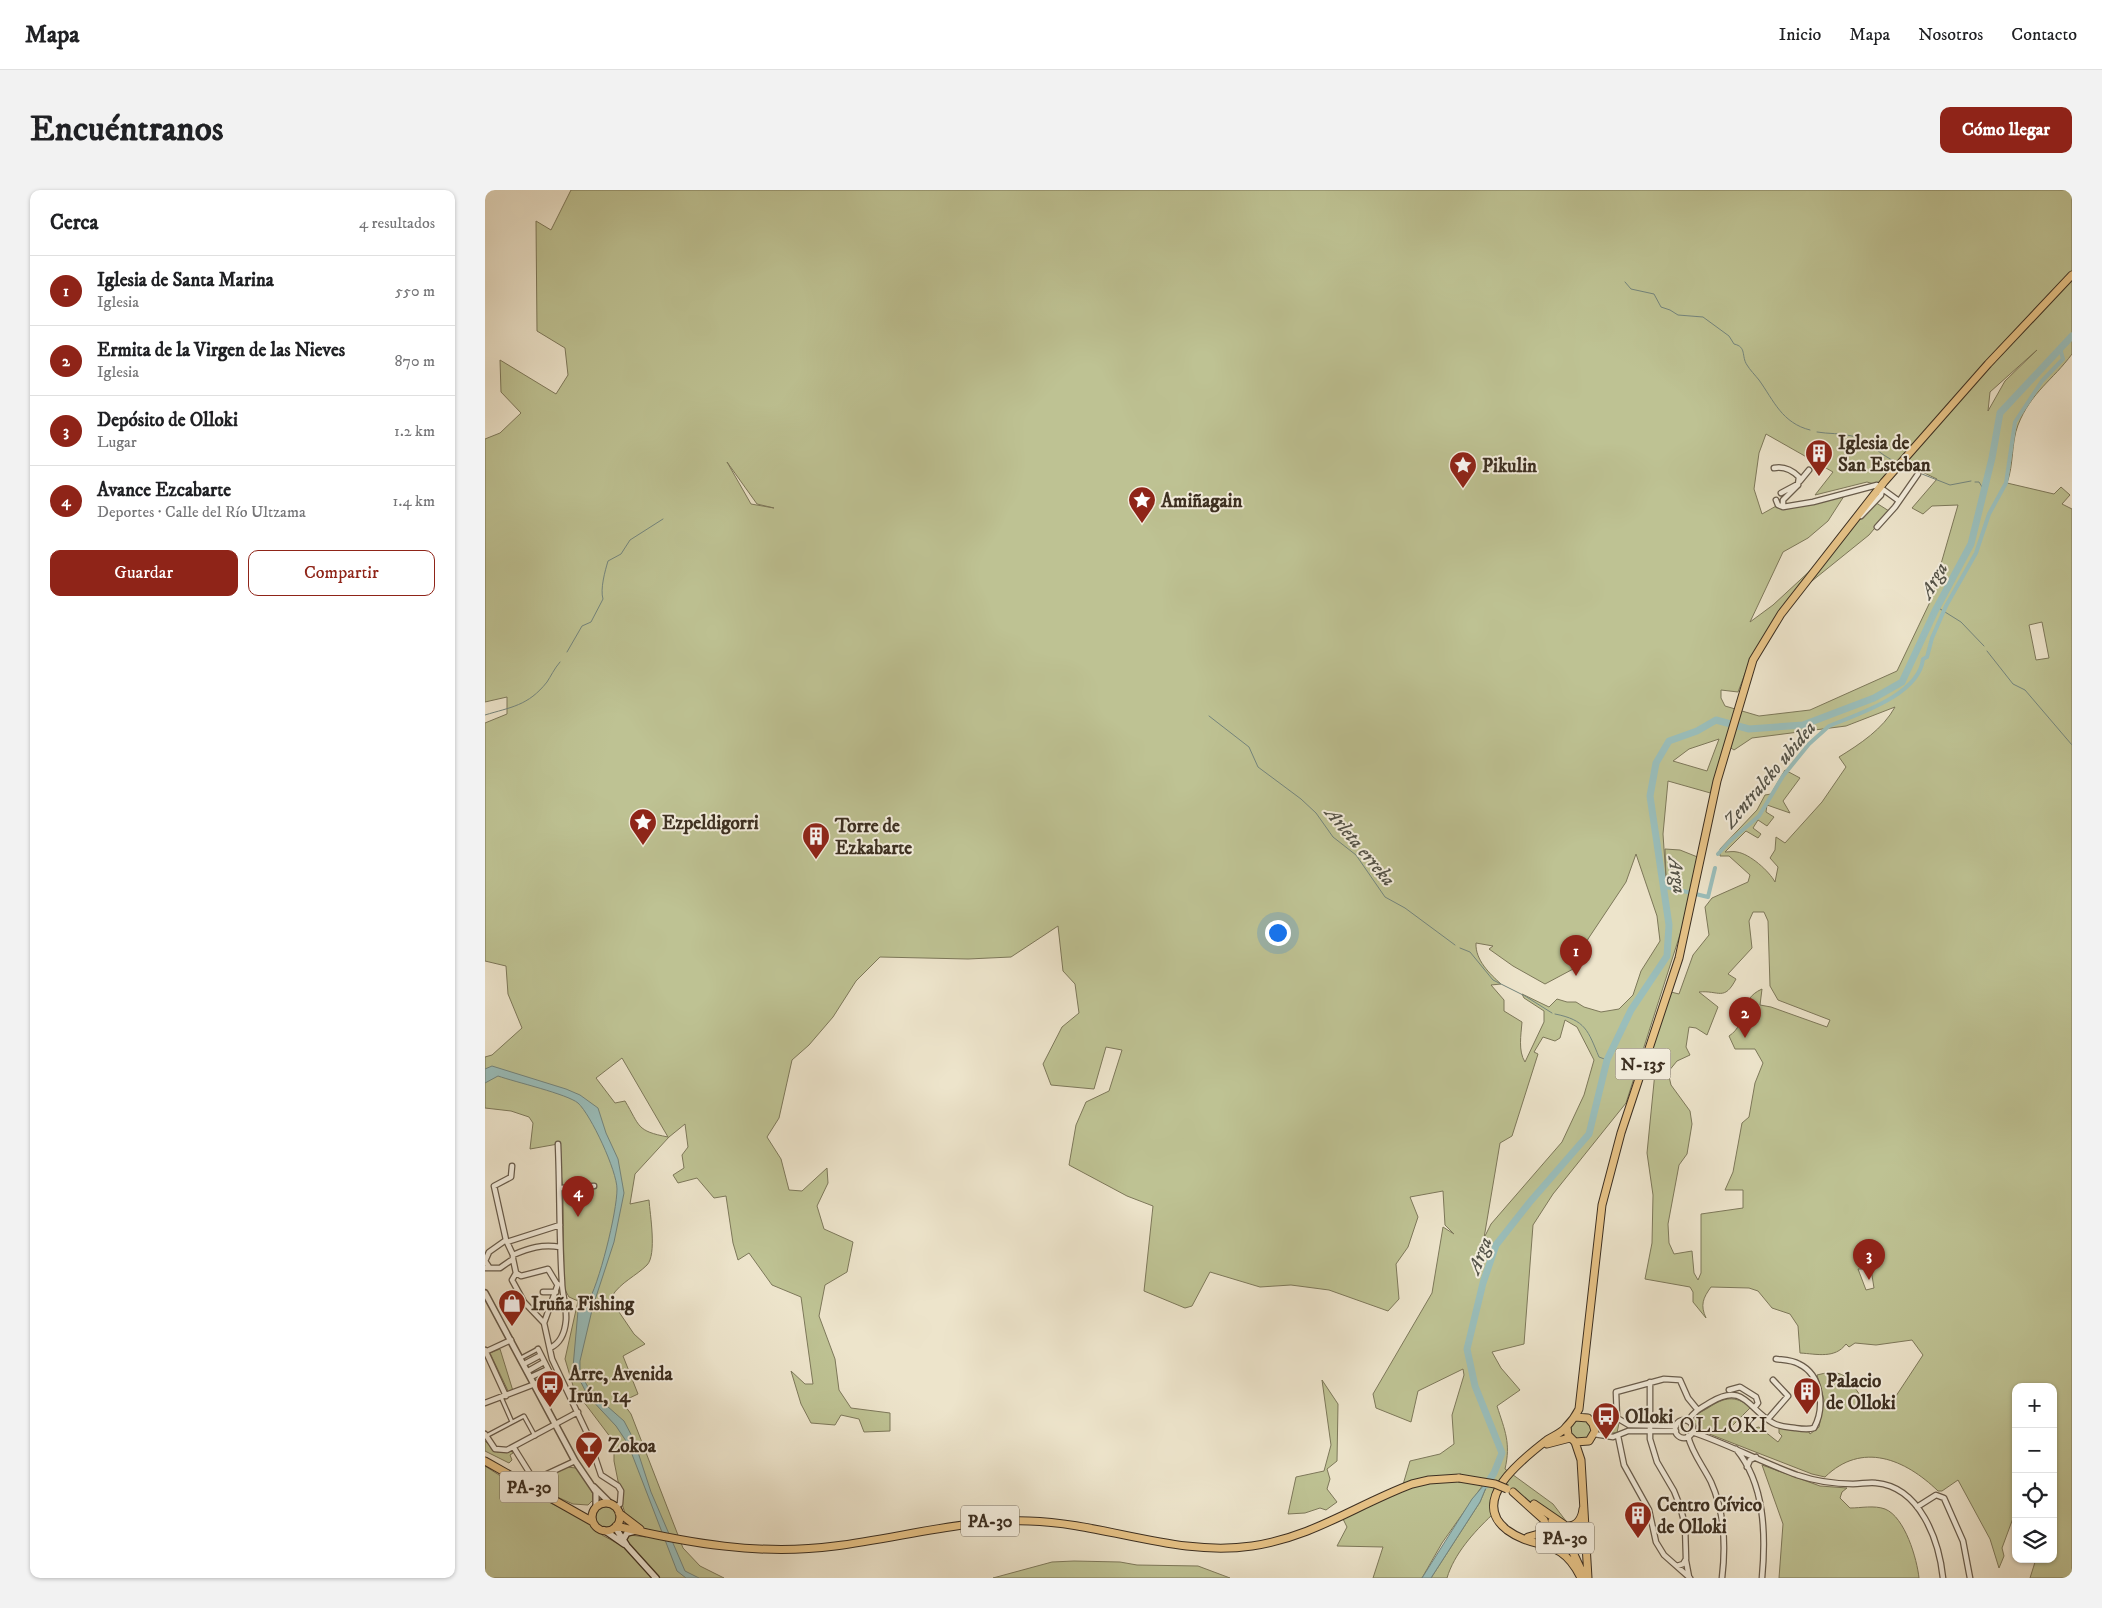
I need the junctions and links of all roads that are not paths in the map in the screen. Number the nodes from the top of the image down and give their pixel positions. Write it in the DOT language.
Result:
graph roads {
  1 [pos="2072,275"];
  2 [pos="1774,468"];
  3 [pos="1809,470"];
  4 [pos="1918,474"];
  5 [pos="1799,483"];
  6 [pos="1881,488"];
  7 [pos="1781,493"];
  8 [pos="1776,500"];
  9 [pos="1899,501"];
  10 [pos="1783,507"];
  11 [pos="1877,528"];
  12 [pos="558,1144"];
  13 [pos="513,1166"];
  14 [pos="594,1186"];
  15 [pos="561,1188"];
  16 [pos="560,1225"];
  17 [pos="506,1241"];
  18 [pos="560,1247"];
  19 [pos="513,1257"];
  20 [pos="487,1268"];
  21 [pos="516,1273"];
  22 [pos="559,1284"];
  23 [pos="543,1292"];
  24 [pos="556,1292"];
  25 [pos="485,1293"];
  26 [pos="544,1322"];
  27 [pos="511,1340"];
  28 [pos="550,1348"];
  29 [pos="538,1349"];
  30 [pos="485,1352"];
  31 [pos="541,1356"];
  32 [pos="521,1358"];
  33 [pos="1775,1359"];
  34 [pos="544,1362"];
  35 [pos="524,1364"];
  36 [pos="548,1369"];
  37 [pos="528,1371"];
  38 [pos="531,1377"];
  39 [pos="1773,1380"];
  40 [pos="1651,1382"];
  41 [pos="535,1384"];
  42 [pos="1729,1390"];
  43 [pos="1581,1392"];
  44 [pos="503,1397"];
  45 [pos="485,1403"];
  46 [pos="1755,1407"];
  47 [pos="1697,1409"];
  48 [pos="578,1412"];
  49 [pos="1575,1417"];
  50 [pos="1588,1418"];
  51 [pos="1617,1418"];
  52 [pos="1768,1419"];
  53 [pos="1688,1421"];
  54 [pos="512,1422"];
  55 [pos="1623,1422"];
  56 [pos="556,1424"];
  57 [pos="1567,1427"];
  58 [pos="1650,1428"];
  59 [pos="1676,1428"];
  60 [pos="1692,1432"];
  61 [pos="1594,1434"];
  62 [pos="1620,1434"];
  63 [pos="485,1435"];
  64 [pos="534,1435"];
  65 [pos="1687,1436"];
  66 [pos="1573,1440"];
  67 [pos="1585,1442"];
  68 [pos="1539,1447"];
  69 [pos="1733,1447"];
  70 [pos="514,1448"];
  71 [pos="1756,1457"];
  72 [pos="1581,1460"];
  73 [pos="485,1461"];
  74 [pos="575,1461"];
  75 [pos="1747,1467"];
  76 [pos="592,1485"];
  77 [pos="1510,1491"];
  78 [pos="1583,1494"];
  79 [pos="1495,1496"];
  80 [pos="1535,1505"];
  81 [pos="1917,1507"];
  82 [pos="595,1508"];
  83 [pos="615,1508"];
  84 [pos="574,1510"];
  85 [pos="593,1522"];
  86 [pos="616,1526"];
  87 [pos="604,1530"];
  88 [pos="635,1531"];
  89 [pos="652,1534"];
  90 [pos="623,1540"];
  91 [pos="627,1546"];
  92 [pos="1686,1559"];
  93 [pos="1677,1566"];
  94 [pos="656,1578"];
  95 [pos="1584,1578"];
  96 [pos="1689,1578"];
  97 [pos="1723,1578"];
  98 [pos="1762,1578"];
  99 [pos="1943,1578"];
  100 [pos="1970,1578"];
  1 -- 6 [label="highway, N-135"];
  2 -- 5 [label="street"];
  3 -- 5 [label="street"];
  4 -- 9 [label="street"];
  5 -- 7 [label="street"];
  5 -- 10 [label="street"];
  6 -- 9 [label="street"];
  6 -- 10 [label="street"];
  6 -- 43 [label="highway, N-135"];
  8 -- 10 [label="street"];
  9 -- 11 [label="street"];
  12 -- 15 [label="street"];
  13 -- 17 [label="street"];
  14 -- 15 [label="street"];
  15 -- 16 [label="street"];
  16 -- 17 [label="street"];
  16 -- 18 [label="street"];
  17 -- 19 [label="street"];
  17 -- 20 [label="street"];
  18 -- 19 [label="street"];
  18 -- 22 [label="street"];
  19 -- 20 [label="street"];
  19 -- 21 [label="street"];
  21 -- 22 [label="street"];
  21 -- 26 [label="street"];
  22 -- 24 [label="street"];
  22 -- 28 [label="street"];
  23 -- 24 [label="street"];
  24 -- 26 [label="street"];
  25 -- 27 [label="street"];
  26 -- 28 [label="street"];
  27 -- 30 [label="street"];
  27 -- 32 [label="street"];
  28 -- 48 [label="street"];
  29 -- 31 [label="street"];
  29 -- 32 [label="street"];
  30 -- 44 [label="street"];
  31 -- 34 [label="street"];
  31 -- 35 [label="street"];
  32 -- 35 [label="street"];
  33 -- 52 [label="street"];
  34 -- 36 [label="street"];
  34 -- 37 [label="street"];
  35 -- 37 [label="street"];
  36 -- 38 [label="street"];
  36 -- 41 [label="street"];
  37 -- 38 [label="street"];
  38 -- 41 [label="street"];
  39 -- 52 [label="street"];
  40 -- 47 [label="street"];
  40 -- 51 [label="street"];
  40 -- 58 [label="street"];
  41 -- 44 [label="street"];
  41 -- 56 [label="street"];
  42 -- 46 [label="street"];
  43 -- 49 [label="highway, N-135"];
  43 -- 50 [label="highway, N-135"];
  44 -- 45 [label="street"];
  44 -- 54 [label="street"];
  46 -- 47 [label="street"];
  46 -- 52 [label="street"];
  47 -- 53 [label="street"];
  48 -- 56 [label="street"];
  48 -- 83 [label="street"];
  49 -- 50 [label="highway"];
  49 -- 57 [label="highway, N-135"];
  50 -- 51 [label="street"];
  50 -- 61 [label="highway, N-135"];
  51 -- 55 [label="street"];
  53 -- 59 [label="street"];
  53 -- 60 [label="street"];
  54 -- 63 [label="street"];
  54 -- 64 [label="street"];
  55 -- 58 [label="street"];
  55 -- 62 [label="street"];
  56 -- 64 [label="street"];
  56 -- 74 [label="street"];
  57 -- 66 [label="highway"];
  57 -- 68 [label="highway"];
  58 -- 59 [label="street"];
  58 -- 62 [label="street"];
  58 -- 92 [label="street"];
  59 -- 65 [label="street"];
  60 -- 65 [label="street"];
  60 -- 69 [label="street"];
  61 -- 62 [label="street"];
  61 -- 67 [label="highway"];
  62 -- 93 [label="street"];
  63 -- 70 [label="street"];
  64 -- 70 [label="street"];
  65 -- 97 [label="street"];
  66 -- 67 [label="highway"];
  66 -- 68 [label="highway"];
  66 -- 72 [label="highway"];
  67 -- 72 [label="highway"];
  68 -- 79 [label="highway"];
  69 -- 71 [label="street"];
  69 -- 75 [label="street"];
  70 -- 74 [label="street"];
  71 -- 75 [label="street"];
  71 -- 81 [label="street"];
  72 -- 78 [label="highway"];
  73 -- 84 [label="highway, PA-30"];
  74 -- 76 [label="street"];
  75 -- 98 [label="street"];
  76 -- 82 [label="street"];
  76 -- 83 [label="street"];
  77 -- 79 [label="highway"];
  77 -- 80 [label="highway, PA-30"];
  77 -- 89 [label="highway, PA-30, bridge"];
  78 -- 80 [label="highway"];
  78 -- 95 [label="highway"];
  79 -- 95 [label="highway"];
  80 -- 95 [label="highway, PA-30"];
  81 -- 99 [label="street"];
  81 -- 100 [label="street"];
  82 -- 83 [label="highway, PA-30"];
  82 -- 84 [label="highway, PA-30"];
  82 -- 85 [label="highway"];
  83 -- 86 [label="highway"];
  83 -- 89 [label="highway, PA-30"];
  84 -- 85 [label="highway, PA-30"];
  85 -- 87 [label="highway, PA-30"];
  86 -- 87 [label="highway, PA-30"];
  86 -- 88 [label="highway, PA-30"];
  86 -- 90 [label="main road"];
  87 -- 91 [label="main road"];
  88 -- 89 [label="highway, PA-30"];
  88 -- 90 [label="main road"];
  90 -- 91 [label="main road"];
  91 -- 94 [label="main road"];
  92 -- 93 [label="street"];
  92 -- 96 [label="street"];
  93 -- 96 [label="street"];
}
